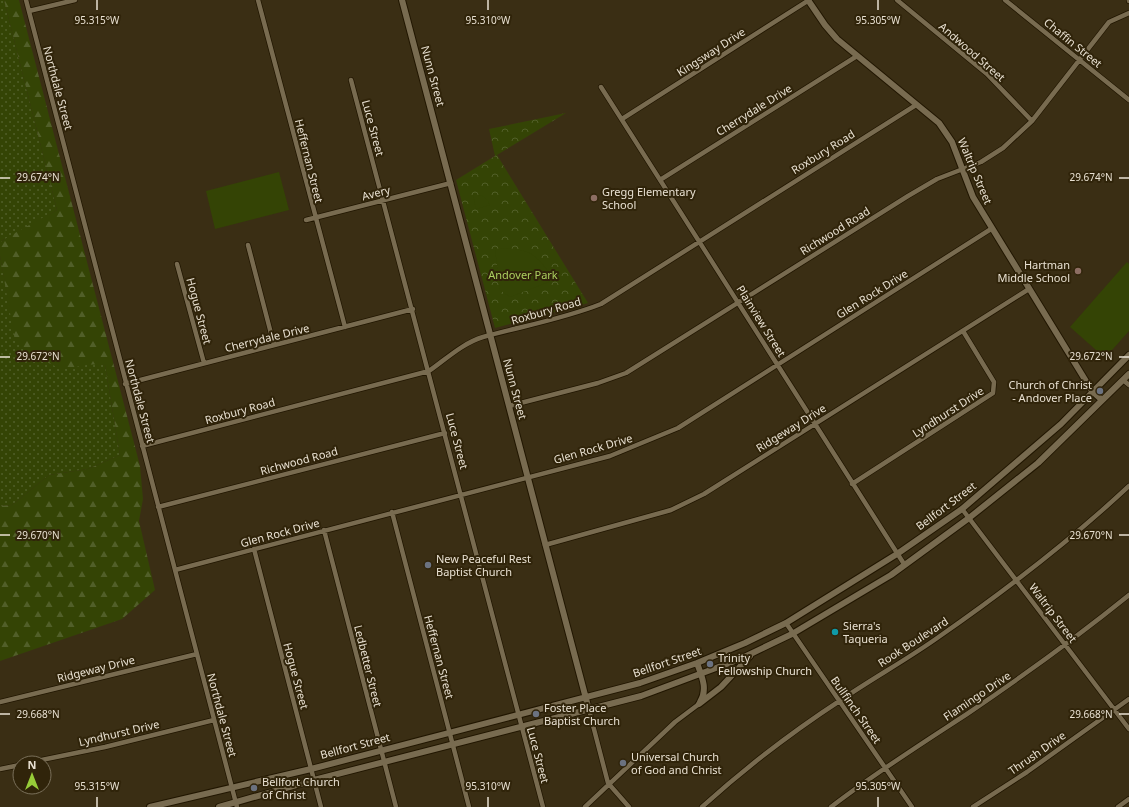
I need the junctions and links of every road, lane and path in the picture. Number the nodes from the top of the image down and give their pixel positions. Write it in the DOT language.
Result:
graph roads {
  1 [pos="26,0"];
  2 [pos="75,0"];
  3 [pos="258,0"];
  4 [pos="402,0"];
  5 [pos="809,0"];
  6 [pos="897,0"];
  7 [pos="1005,0"];
  8 [pos="29,11"];
  9 [pos="1129,13"];
  10 [pos="857,56"];
  11 [pos="1079,60"];
  12 [pos="351,80"];
  13 [pos="602,87"];
  14 [pos="1129,100"];
  15 [pos="916,104"];
  16 [pos="622,119"];
  17 [pos="1032,121"];
  18 [pos="963,170"];
  19 [pos="660,180"];
  20 [pos="450,184"];
  21 [pos="384,201"];
  22 [pos="314,218"];
  23 [pos="306,220"];
  24 [pos="991,229"];
  25 [pos="699,242"];
  26 [pos="248,245"];
  27 [pos="177,264"];
  28 [pos="1029,289"];
  29 [pos="739,303"];
  30 [pos="413,309"];
  31 [pos="345,327"];
  32 [pos="963,331"];
  33 [pos="491,336"];
  34 [pos="274,345"];
  35 [pos="1129,355"];
  36 [pos="204,363"];
  37 [pos="778,364"];
  38 [pos="429,371"];
  39 [pos="1129,374"];
  40 [pos="1123,380"];
  41 [pos="125,384"];
  42 [pos="1129,385"];
  43 [pos="1092,391"];
  44 [pos="1102,400"];
  45 [pos="509,406"];
  46 [pos="814,424"];
  47 [pos="445,433"];
  48 [pos="142,446"];
  49 [pos="1030,453"];
  50 [pos="1038,463"];
  51 [pos="527,477"];
  52 [pos="852,484"];
  53 [pos="1129,486"];
  54 [pos="462,495"];
  55 [pos="158,508"];
  56 [pos="962,509"];
  57 [pos="392,512"];
  58 [pos="969,518"];
  59 [pos="324,530"];
  60 [pos="545,545"];
  61 [pos="254,549"];
  62 [pos="897,554"];
  63 [pos="904,564"];
  64 [pos="175,570"];
  65 [pos="1016,582"];
  66 [pos="1129,594"];
  67 [pos="786,622"];
  68 [pos="792,634"];
  69 [pos="1065,646"];
  70 [pos="758,650"];
  71 [pos="197,654"];
  72 [pos="697,663"];
  73 [pos="701,674"];
  74 [pos="705,686"];
  75 [pos="715,692"];
  76 [pos="585,698"];
  77 [pos="1129,699"];
  78 [pos="839,701"];
  79 [pos="0,702"];
  80 [pos="699,704"];
  81 [pos="589,710"];
  82 [pos="1115,710"];
  83 [pos="518,714"];
  84 [pos="214,720"];
  85 [pos="522,727"];
  86 [pos="1129,729"];
  87 [pos="449,732"];
  88 [pos="453,744"];
  89 [pos="380,750"];
  90 [pos="52,758"];
  91 [pos="383,762"];
  92 [pos="12,767"];
  93 [pos="885,767"];
  94 [pos="0,769"];
  95 [pos="311,769"];
  96 [pos="314,780"];
  97 [pos="608,783"];
  98 [pos="232,788"];
  99 [pos="1129,799"];
  100 [pos="236,804"];
  101 [pos="150,807"];
  102 [pos="219,807"];
  103 [pos="321,807"];
  104 [pos="396,807"];
  105 [pos="469,807"];
  106 [pos="543,807"];
  107 [pos="585,807"];
  108 [pos="629,807"];
  109 [pos="702,807"];
  110 [pos="831,807"];
  111 [pos="912,807"];
  112 [pos="973,807"];
  113 [pos="1118,807"];
  1 -- 8 [label="street, Northdale Street"];
  2 -- 8 [label="street"];
  3 -- 22 [label="street, Heffernan Street"];
  4 -- 20 [label="main road, Nunn Street"];
  5 -- 10 [label="main road, Waltrip Street"];
  5 -- 16 [label="street, Kingsway Drive"];
  6 -- 17 [label="street, Andwood Street"];
  7 -- 11 [label="street, Chaffin Street"];
  8 -- 41 [label="street, Northdale Street"];
  9 -- 11 [label="street, Richwood Road"];
  10 -- 15 [label="main road, Waltrip Street"];
  10 -- 19 [label="street, Cherrydale Drive"];
  11 -- 14 [label="street, Chaffin Street"];
  11 -- 17 [label="street, Richwood Road"];
  12 -- 21 [label="street, Luce Street"];
  13 -- 16 [label="street, Plainview Street"];
  15 -- 18 [label="main road, Waltrip Street"];
  15 -- 25 [label="street, Roxbury Road"];
  16 -- 19 [label="street, Plainview Street"];
  17 -- 18 [label="street, Richwood Road"];
  18 -- 24 [label="main road, Waltrip Street"];
  18 -- 29 [label="street, Richwood Road"];
  19 -- 25 [label="street, Plainview Street"];
  20 -- 21 [label="street, Avery"];
  20 -- 33 [label="main road, Nunn Street"];
  21 -- 22 [label="street, Avery"];
  21 -- 30 [label="street, Luce Street"];
  22 -- 23 [label="street, Avery"];
  22 -- 31 [label="street, Heffernan Street"];
  24 -- 28 [label="main road, Waltrip Street"];
  24 -- 37 [label="street, Glen Rock Drive"];
  25 -- 29 [label="street, Plainview Street"];
  25 -- 33 [label="street, Roxbury Road"];
  26 -- 34 [label="street"];
  27 -- 36 [label="street, Hogue Street"];
  28 -- 32 [label="street, Ridgeway Drive"];
  28 -- 43 [label="main road, Waltrip Street"];
  29 -- 37 [label="street, Plainview Street"];
  29 -- 45 [label="street, Richwood Road"];
  30 -- 31 [label="street, Cherrydale Drive"];
  30 -- 38 [label="street, Luce Street"];
  31 -- 34 [label="street, Cherrydale Drive"];
  32 -- 46 [label="street, Ridgeway Drive"];
  32 -- 52 [label="street, Lyndhurst Drive"];
  33 -- 38 [label="street, Roxbury Road"];
  33 -- 45 [label="main road, Nunn Street"];
  34 -- 36 [label="street, Cherrydale Drive"];
  35 -- 43 [label="main road, Bellfort Street"];
  36 -- 41 [label="street, Cherrydale Drive"];
  37 -- 46 [label="street, Plainview Street"];
  37 -- 51 [label="street, Glen Rock Drive"];
  38 -- 47 [label="street, Luce Street"];
  38 -- 48 [label="street, Roxbury Road"];
  39 -- 40 [label="main road, Bellfort Street"];
  40 -- 42 [label="street"];
  40 -- 44 [label="main road, Bellfort Street"];
  41 -- 48 [label="street, Northdale Street"];
  43 -- 44 [label="main road, Waltrip Street"];
  43 -- 49 [label="main road, Bellfort Street"];
  44 -- 50 [label="main road, Bellfort Street"];
  45 -- 51 [label="main road, Nunn Street"];
  46 -- 52 [label="street, Plainview Street"];
  46 -- 60 [label="street, Ridgeway Drive"];
  47 -- 54 [label="street, Luce Street"];
  47 -- 55 [label="street, Richwood Road"];
  48 -- 55 [label="street, Northdale Street"];
  49 -- 50 [label="main road"];
  49 -- 56 [label="main road, Bellfort Street"];
  50 -- 58 [label="main road, Bellfort Street"];
  51 -- 54 [label="street, Glen Rock Drive"];
  51 -- 60 [label="main road, Nunn Street"];
  52 -- 62 [label="street, Plainview Street"];
  53 -- 65 [label="street, Rook Boulevard"];
  54 -- 57 [label="street, Glen Rock Drive"];
  54 -- 83 [label="street, Luce Street"];
  55 -- 64 [label="street, Northdale Street"];
  56 -- 58 [label="street, Waltrip Street"];
  56 -- 62 [label="main road, Bellfort Street"];
  57 -- 59 [label="street, Glen Rock Drive"];
  57 -- 87 [label="street, Heffernan Street"];
  58 -- 63 [label="main road, Bellfort Street"];
  58 -- 65 [label="street, Waltrip Street"];
  59 -- 61 [label="street, Glen Rock Drive"];
  59 -- 89 [label="street, Ledbetter Street"];
  60 -- 76 [label="main road, Nunn Street"];
  61 -- 64 [label="street, Glen Rock Drive"];
  61 -- 95 [label="street, Hogue Street"];
  62 -- 63 [label="street, Plainview Street"];
  62 -- 67 [label="main road, Bellfort Street"];
  63 -- 68 [label="main road, Bellfort Street"];
  64 -- 71 [label="street, Northdale Street"];
  65 -- 69 [label="street, Waltrip Street"];
  65 -- 78 [label="street, Rook Boulevard"];
  66 -- 69 [label="street, Flamingo Drive"];
  67 -- 68 [label="street, Bullfinch Street"];
  67 -- 72 [label="main road, Bellfort Street"];
  68 -- 70 [label="main road, Bellfort Street"];
  68 -- 78 [label="street, Bullfinch Street"];
  69 -- 82 [label="street, Waltrip Street"];
  69 -- 93 [label="street, Flamingo Drive"];
  70 -- 73 [label="main road, Bellfort Street"];
  70 -- 75 [label="main road"];
  71 -- 79 [label="street, Ridgeway Drive"];
  71 -- 84 [label="street, Northdale Street"];
  72 -- 73 [label="main road"];
  72 -- 76 [label="main road, Bellfort Street"];
  73 -- 74 [label="main road"];
  73 -- 81 [label="main road, Bellfort Street"];
  74 -- 75 [label="main road"];
  74 -- 80 [label="main road"];
  75 -- 80 [label="main road"];
  76 -- 81 [label="main road, Nunn Street"];
  76 -- 83 [label="main road, Bellfort Street"];
  77 -- 82 [label="street, Thrush Drive"];
  78 -- 93 [label="street, Bullfinch Street"];
  78 -- 109 [label="street, Rook Boulevard"];
  80 -- 97 [label="street"];
  81 -- 85 [label="main road, Bellfort Street"];
  81 -- 97 [label="street, Nunn Street"];
  82 -- 86 [label="street, Waltrip Street"];
  82 -- 112 [label="street, Thrush Drive"];
  83 -- 85 [label="street, Luce Street"];
  83 -- 87 [label="main road, Bellfort Street"];
  84 -- 90 [label="street, Lyndhurst Drive"];
  84 -- 98 [label="street, Northdale Street"];
  85 -- 88 [label="main road, Bellfort Street"];
  85 -- 106 [label="street, Luce Street"];
  87 -- 88 [label="street, Heffernan Street"];
  87 -- 89 [label="main road, Bellfort Street"];
  88 -- 91 [label="main road, Bellfort Street"];
  88 -- 105 [label="street, Heffernan Street"];
  89 -- 91 [label="street, Ledbetter Street"];
  89 -- 95 [label="main road, Bellfort Street"];
  91 -- 96 [label="main road, Bellfort Street"];
  91 -- 104 [label="street, Ledbetter Street"];
  92 -- 94 [label="street"];
  93 -- 110 [label="street, Flamingo Drive"];
  93 -- 111 [label="street, Bullfinch Street"];
  95 -- 96 [label="street, Hogue Street"];
  95 -- 98 [label="main road, Bellfort Street"];
  96 -- 100 [label="main road, Bellfort Street"];
  96 -- 103 [label="street, Hogue Street"];
  97 -- 107 [label="street"];
  97 -- 108 [label="street"];
  98 -- 100 [label="street, Northdale Street"];
  98 -- 101 [label="main road, Bellfort Street"];
  99 -- 113 [label="street"];
  100 -- 102 [label="main road, Bellfort Street"];
}
